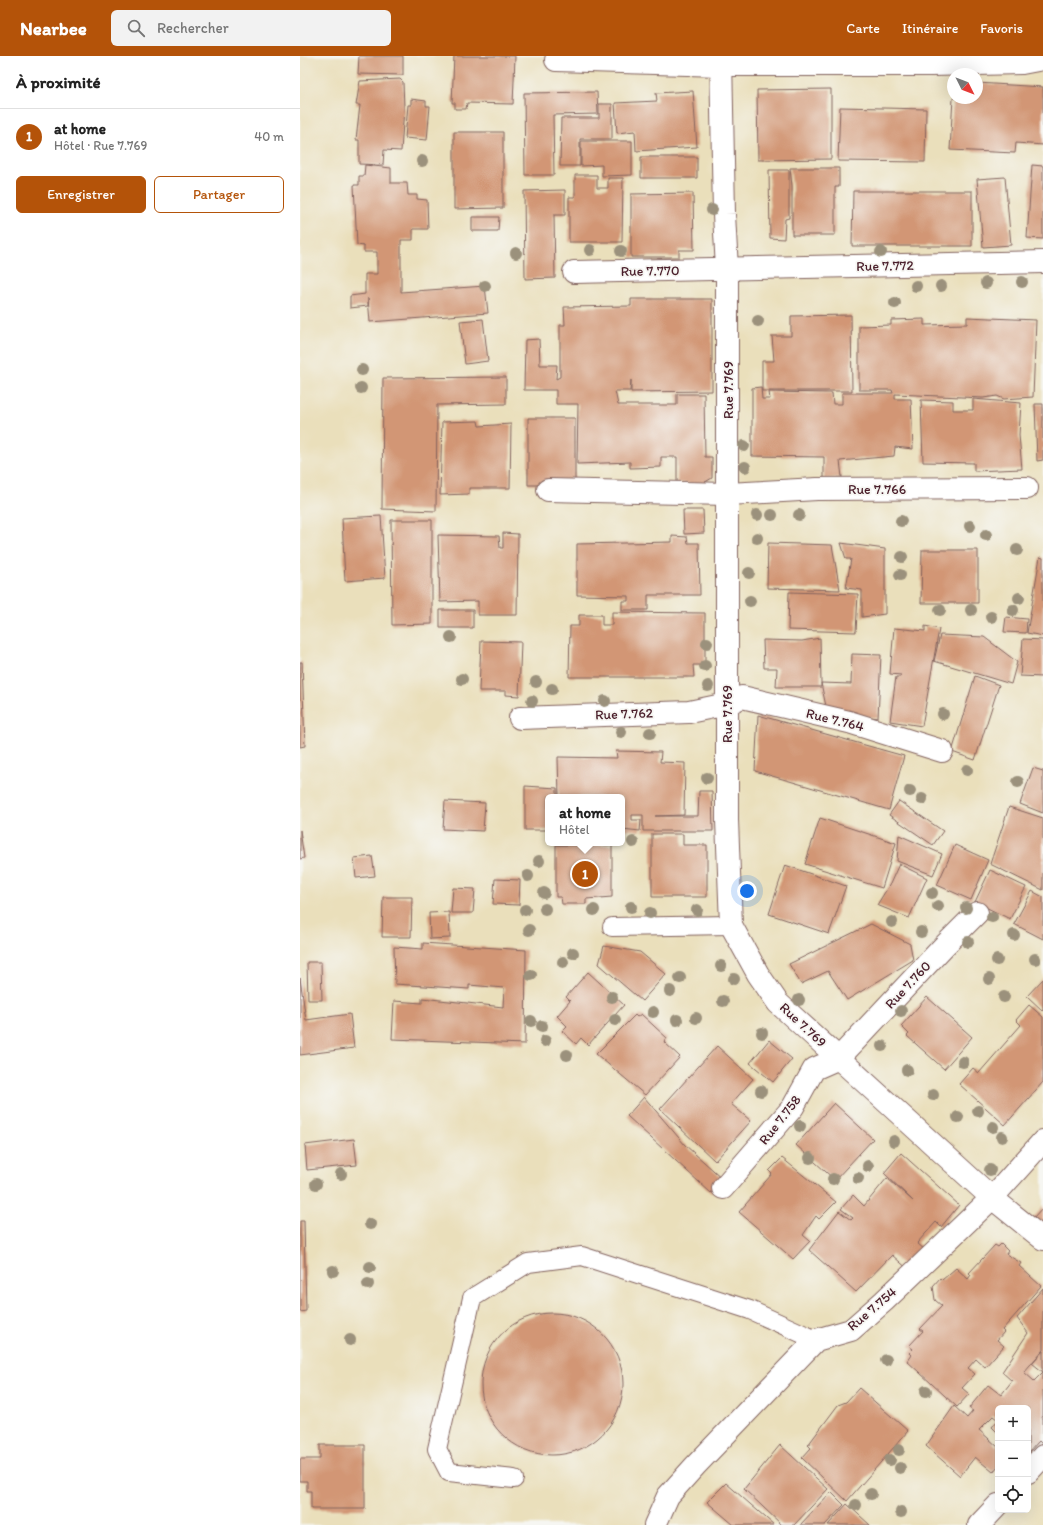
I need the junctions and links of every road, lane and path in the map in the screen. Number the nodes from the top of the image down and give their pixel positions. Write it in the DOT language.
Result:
graph roads {
  1 [pos="1043,59"];
  2 [pos="556,60"];
  3 [pos="720,61"];
  4 [pos="1043,262"];
  5 [pos="727,269"];
  6 [pos="574,272"];
  7 [pos="1027,488"];
  8 [pos="548,490"];
  9 [pos="728,494"];
  10 [pos="727,704"];
  11 [pos="520,718"];
  12 [pos="942,751"];
  13 [pos="977,913"];
  14 [pos="731,925"];
  15 [pos="612,927"];
  16 [pos="839,1058"];
  17 [pos="1043,1141"];
  18 [pos="722,1188"];
  19 [pos="992,1198"];
  20 [pos="1043,1240"];
  21 [pos="816,1340"];
  22 [pos="1043,1456"];
  23 [pos="1031,1469"];
  24 [pos="514,1479"];
  25 [pos="995,1508"];
  26 [pos="655,1525"];
  27 [pos="979,1525"];
  1 -- 3 [label="street"];
  2 -- 3 [label="street"];
  3 -- 5 [label="street, Rue 7.769"];
  4 -- 5 [label="street, Rue 7.772"];
  5 -- 6 [label="street, Rue 7.770"];
  5 -- 9 [label="street, Rue 7.769"];
  7 -- 9 [label="street, Rue 7.766"];
  8 -- 9 [label="street, Rue 7.766"];
  9 -- 10 [label="street, Rue 7.769"];
  10 -- 11 [label="street, Rue 7.762"];
  10 -- 12 [label="street, Rue 7.764"];
  10 -- 14 [label="street, Rue 7.769"];
  13 -- 16 [label="street, Rue 7.760"];
  14 -- 15 [label="lane"];
  14 -- 16 [label="street, Rue 7.769"];
  16 -- 18 [label="street, Rue 7.758"];
  16 -- 19 [label="street, Rue 7.769"];
  17 -- 19 [label="street, Rue 7.754"];
  19 -- 20 [label="street, Rue 7.769"];
  19 -- 21 [label="street, Rue 7.754"];
  21 -- 24 [label="lane"];
  21 -- 26 [label="street, Rue 7.754"];
  22 -- 23 [label="street"];
  25 -- 27 [label="street"];
}
